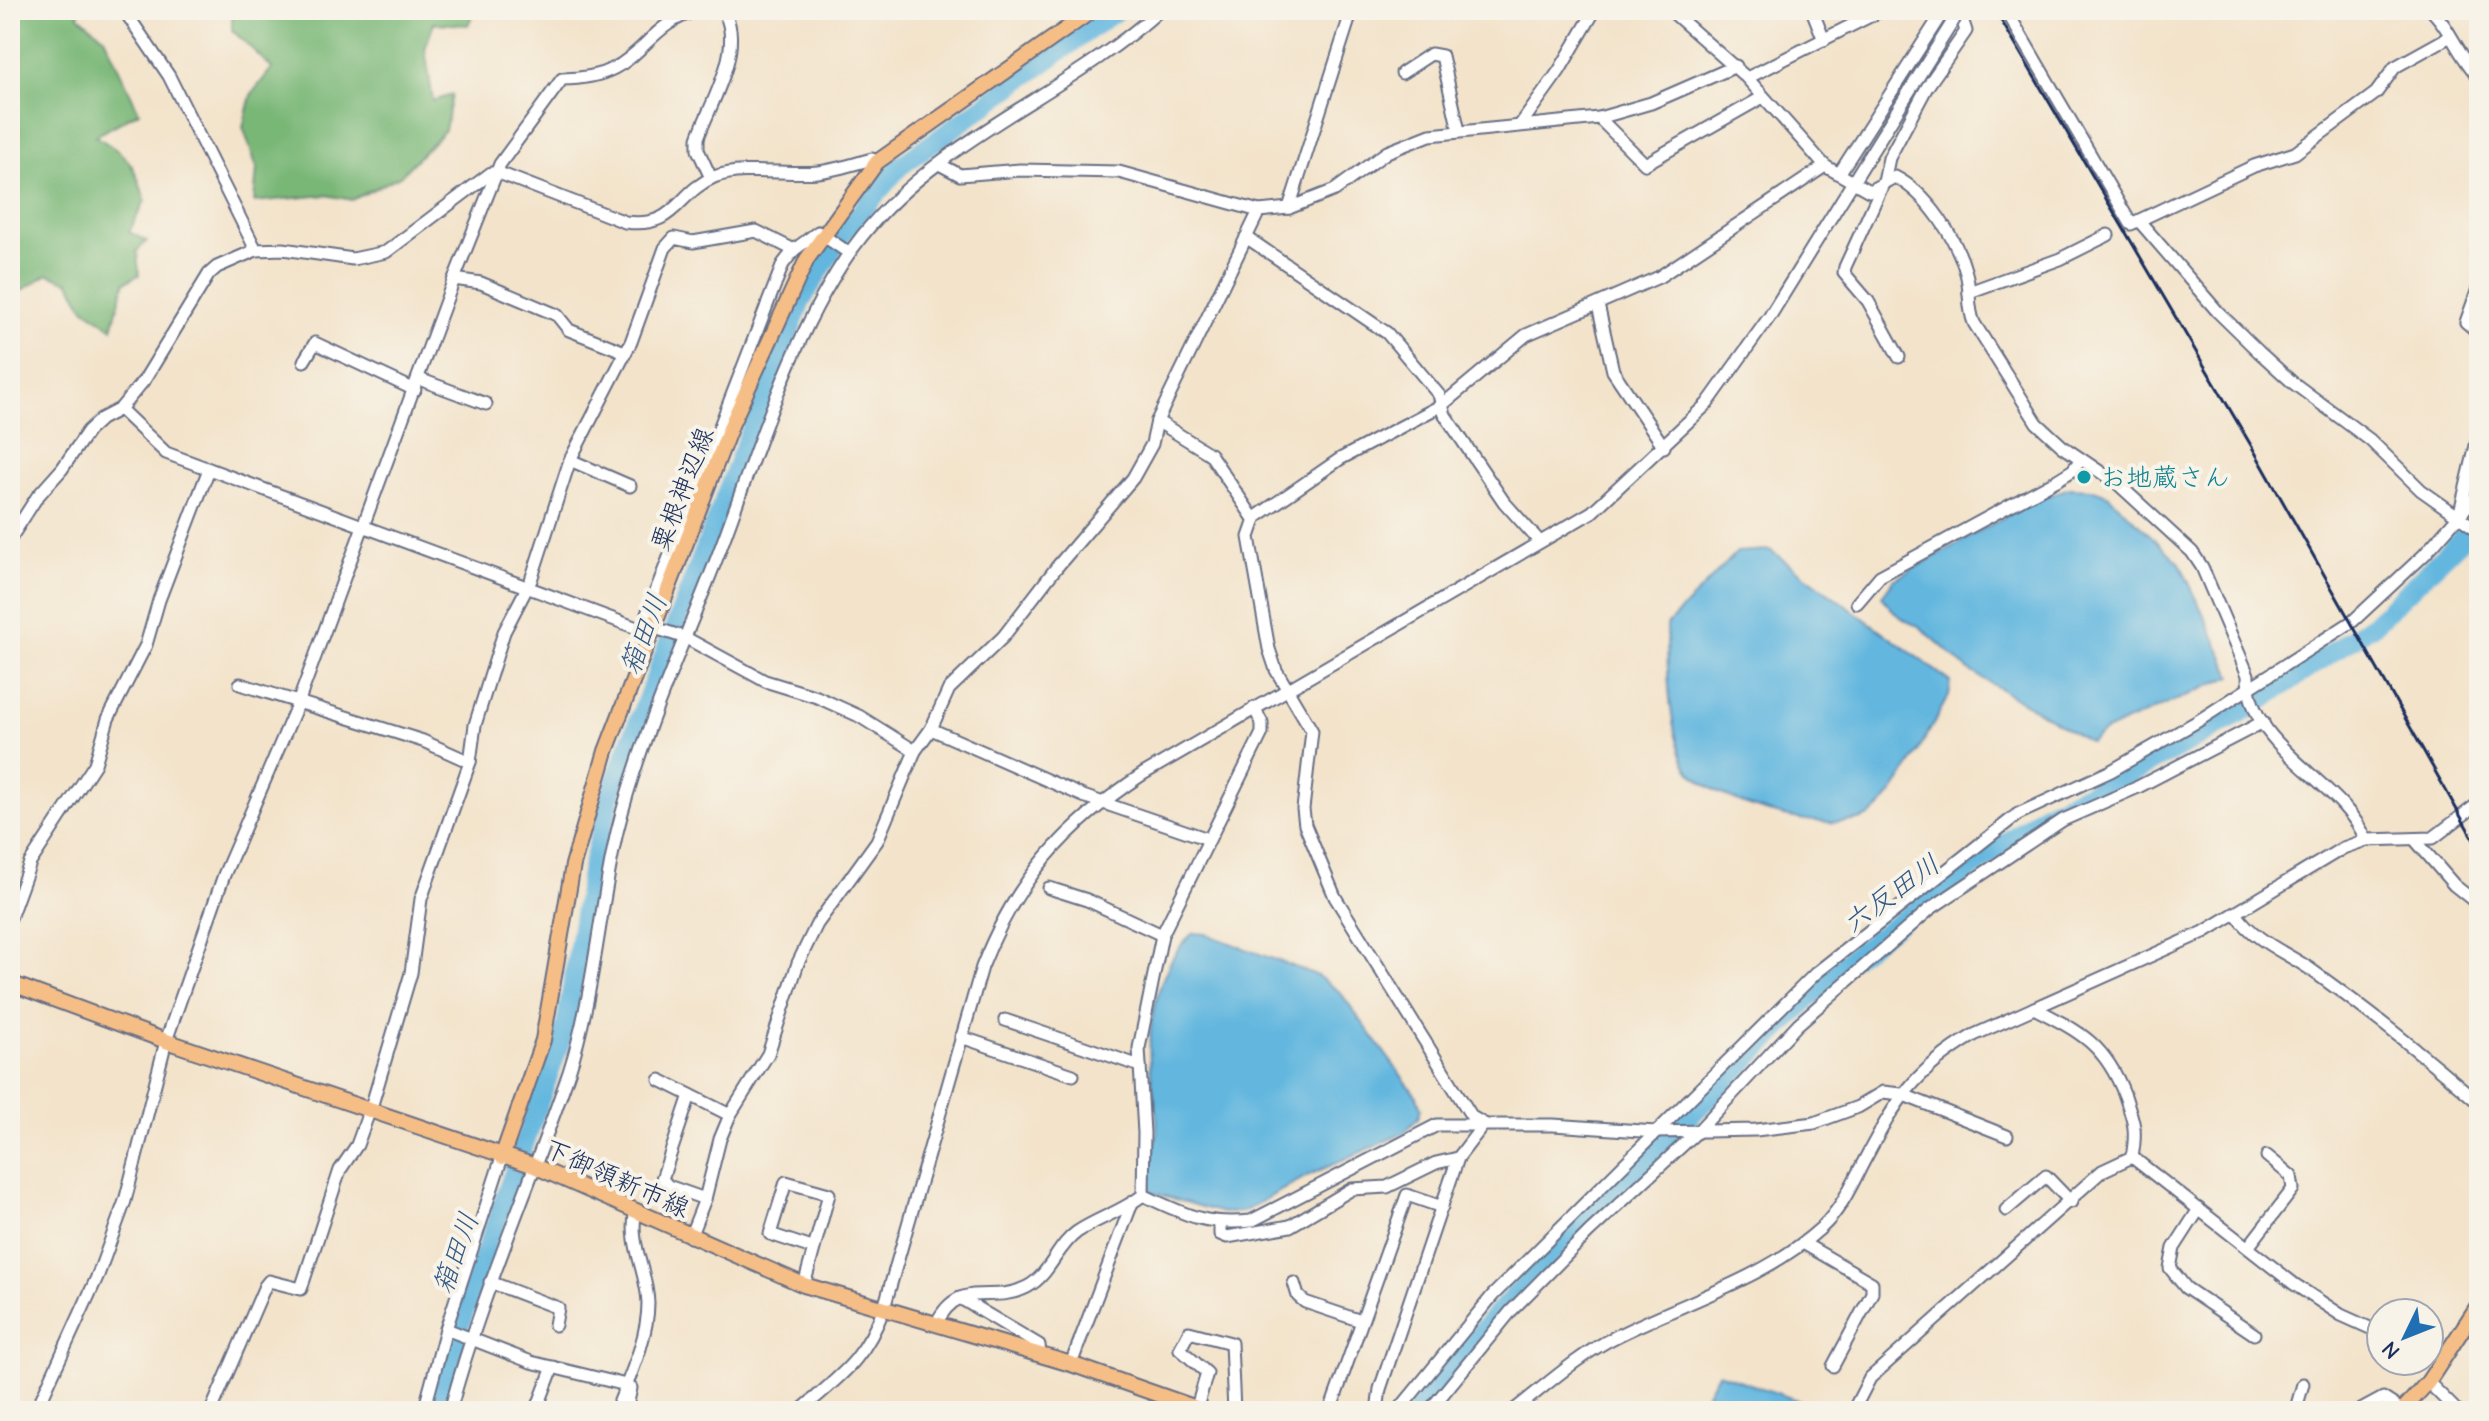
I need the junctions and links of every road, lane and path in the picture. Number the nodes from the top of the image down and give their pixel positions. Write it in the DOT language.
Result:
graph roads {
  1 [pos="124,10"];
  2 [pos="698,10"];
  3 [pos="723,10"];
  4 [pos="1093,10"];
  5 [pos="1160,10"];
  6 [pos="1352,10"];
  7 [pos="1595,10"];
  8 [pos="1670,10"];
  9 [pos="1812,10"];
  10 [pos="1882,10"];
  11 [pos="1944,10"];
  12 [pos="1960,10"];
  13 [pos="2006,10"];
  14 [pos="2431,10"];
  15 [pos="2449,37"];
  16 [pos="1824,40"];
  17 [pos="1736,66"];
  18 [pos="1402,73"];
  19 [pos="2479,77"];
  20 [pos="1747,78"];
  21 [pos="1763,97"];
  22 [pos="1599,118"];
  23 [pos="1521,124"];
  24 [pos="1459,131"];
  25 [pos="877,162"];
  26 [pos="939,164"];
  27 [pos="1825,166"];
  28 [pos="499,173"];
  29 [pos="1839,174"];
  30 [pos="711,178"];
  31 [pos="1852,182"];
  32 [pos="1884,182"];
  33 [pos="1289,208"];
  34 [pos="1259,211"];
  35 [pos="2140,222"];
  36 [pos="657,225"];
  37 [pos="2108,235"];
  38 [pos="824,236"];
  39 [pos="1246,237"];
  40 [pos="669,239"];
  41 [pos="256,250"];
  42 [pos="794,250"];
  43 [pos="849,253"];
  44 [pos="454,279"];
  45 [pos="2479,286"];
  46 [pos="1969,292"];
  47 [pos="1598,305"];
  48 [pos="2479,333"];
  49 [pos="625,352"];
  50 [pos="1899,357"];
  51 [pos="304,361"];
  52 [pos="417,384"];
  53 [pos="486,404"];
  54 [pos="1442,405"];
  55 [pos="120,409"];
  56 [pos="1157,421"];
  57 [pos="2479,433"];
  58 [pos="1664,447"];
  59 [pos="2081,459"];
  60 [pos="570,460"];
  61 [pos="209,469"];
  62 [pos="630,486"];
  63 [pos="2479,493"];
  64 [pos="2459,516"];
  65 [pos="1254,519"];
  66 [pos="362,526"];
  67 [pos="2479,531"];
  68 [pos="10,539"];
  69 [pos="1540,542"];
  70 [pos="526,587"];
  71 [pos="1857,603"];
  72 [pos="654,631"];
  73 [pos="686,638"];
  74 [pos="240,684"];
  75 [pos="1289,690"];
  76 [pos="2249,691"];
  77 [pos="298,703"];
  78 [pos="1254,708"];
  79 [pos="2262,720"];
  80 [pos="931,729"];
  81 [pos="915,751"];
  82 [pos="470,762"];
  83 [pos="1100,802"];
  84 [pos="2478,805"];
  85 [pos="1208,839"];
  86 [pos="2366,840"];
  87 [pos="2416,841"];
  88 [pos="1049,888"];
  89 [pos="2479,905"];
  90 [pos="2237,915"];
  91 [pos="10,918"];
  92 [pos="1162,935"];
  93 [pos="10,983"];
  94 [pos="2034,1008"];
  95 [pos="1005,1020"];
  96 [pos="961,1037"];
  97 [pos="166,1041"];
  98 [pos="1140,1066"];
  99 [pos="1073,1075"];
  100 [pos="660,1080"];
  101 [pos="1901,1094"];
  102 [pos="690,1095"];
  103 [pos="2477,1098"];
  104 [pos="368,1111"];
  105 [pos="730,1115"];
  106 [pos="1484,1124"];
  107 [pos="1694,1131"];
  108 [pos="1659,1132"];
  109 [pos="2007,1136"];
  110 [pos="2267,1156"];
  111 [pos="2132,1157"];
  112 [pos="506,1158"];
  113 [pos="1458,1158"];
  114 [pos="530,1165"];
  115 [pos="1143,1195"];
  116 [pos="705,1199"];
  117 [pos="2071,1202"];
  118 [pos="1132,1203"];
  119 [pos="1442,1207"];
  120 [pos="2199,1209"];
  121 [pos="636,1210"];
  122 [pos="2006,1210"];
  123 [pos="1220,1224"];
  124 [pos="690,1237"];
  125 [pos="1803,1243"];
  126 [pos="2249,1246"];
  127 [pos="812,1248"];
  128 [pos="490,1282"];
  129 [pos="1294,1283"];
  130 [pos="804,1285"];
  131 [pos="960,1298"];
  132 [pos="2479,1304"];
  133 [pos="884,1308"];
  134 [pos="1361,1321"];
  135 [pos="936,1324"];
  136 [pos="555,1325"];
  137 [pos="2365,1326"];
  138 [pos="446,1329"];
  139 [pos="2254,1334"];
  140 [pos="470,1338"];
  141 [pos="2445,1351"];
  142 [pos="1040,1355"];
  143 [pos="1071,1364"];
  144 [pos="1833,1366"];
  145 [pos="553,1367"];
  146 [pos="2427,1377"];
  147 [pos="2435,1377"];
  148 [pos="627,1381"];
  149 [pos="2303,1384"];
  150 [pos="1201,1409"];
  151 [pos="36,1411"];
  152 [pos="211,1411"];
  153 [pos="424,1411"];
  154 [pos="450,1411"];
  155 [pos="536,1411"];
  156 [pos="616,1411"];
  157 [pos="626,1411"];
  158 [pos="800,1411"];
  159 [pos="1234,1411"];
  160 [pos="1330,1411"];
  161 [pos="1377,1411"];
  162 [pos="1398,1411"];
  163 [pos="1429,1411"];
  164 [pos="1513,1411"];
  165 [pos="1853,1411"];
  166 [pos="2304,1411"];
  167 [pos="2359,1411"];
  168 [pos="2403,1411"];
  169 [pos="2457,1411"];
  1 -- 41 [label="street"];
  2 -- 28 [label="street"];
  3 -- 30 [label="street"];
  4 -- 25 [label="main road, 粟根神辺線"];
  5 -- 26 [label="street"];
  6 -- 33 [label="street"];
  7 -- 23 [label="street"];
  8 -- 17 [label="street"];
  9 -- 16 [label="street"];
  10 -- 16 [label="street"];
  11 -- 29 [label="street"];
  12 -- 31 [label="street, bridge"];
  12 -- 32 [label="street"];
  13 -- 35 [label="street"];
  14 -- 15 [label="street"];
  15 -- 19 [label="street"];
  15 -- 35 [label="street"];
  16 -- 20 [label="street"];
  17 -- 20 [label="street"];
  17 -- 22 [label="street"];
  18 -- 24 [label="street"];
  20 -- 21 [label="street"];
  21 -- 22 [label="street"];
  21 -- 27 [label="street"];
  22 -- 23 [label="street"];
  23 -- 24 [label="street"];
  24 -- 33 [label="street"];
  25 -- 30 [label="street"];
  25 -- 38 [label="main road, 粟根神辺線"];
  26 -- 34 [label="street"];
  26 -- 43 [label="street"];
  27 -- 29 [label="street"];
  27 -- 47 [label="street"];
  28 -- 36 [label="street"];
  28 -- 41 [label="street"];
  28 -- 44 [label="street"];
  29 -- 31 [label="street"];
  30 -- 36 [label="street"];
  31 -- 32 [label="street"];
  31 -- 58 [label="street"];
  32 -- 46 [label="street"];
  32 -- 50 [label="street"];
  33 -- 34 [label="street"];
  34 -- 39 [label="street"];
  35 -- 64 [label="street"];
  36 -- 40 [label="street"];
  37 -- 46 [label="street"];
  38 -- 42 [label="street"];
  38 -- 43 [label="street"];
  38 -- 72 [label="main road, 粟根神辺線"];
  39 -- 54 [label="street"];
  39 -- 56 [label="street"];
  40 -- 42 [label="street"];
  40 -- 49 [label="street"];
  41 -- 55 [label="street"];
  42 -- 72 [label="street"];
  43 -- 73 [label="street"];
  44 -- 49 [label="street"];
  44 -- 52 [label="street"];
  45 -- 48 [label="street"];
  46 -- 59 [label="street"];
  47 -- 54 [label="street"];
  47 -- 58 [label="street"];
  49 -- 60 [label="street"];
  51 -- 52 [label="street"];
  52 -- 53 [label="street"];
  52 -- 66 [label="street"];
  54 -- 65 [label="street"];
  54 -- 69 [label="street"];
  55 -- 61 [label="street"];
  55 -- 68 [label="street"];
  56 -- 65 [label="street"];
  56 -- 80 [label="street"];
  57 -- 64 [label="street"];
  58 -- 69 [label="street"];
  59 -- 71 [label="street"];
  59 -- 76 [label="street"];
  60 -- 62 [label="street"];
  60 -- 70 [label="street"];
  61 -- 66 [label="street"];
  61 -- 91 [label="street"];
  63 -- 64 [label="street"];
  64 -- 67 [label="street"];
  64 -- 76 [label="street"];
  65 -- 75 [label="street"];
  66 -- 70 [label="street"];
  66 -- 77 [label="street"];
  69 -- 75 [label="street"];
  70 -- 72 [label="street"];
  70 -- 82 [label="street"];
  72 -- 73 [label="street"];
  72 -- 112 [label="main road, 粟根神辺線"];
  73 -- 81 [label="street"];
  73 -- 114 [label="street"];
  74 -- 77 [label="street"];
  75 -- 78 [label="street"];
  75 -- 106 [label="street"];
  76 -- 79 [label="street"];
  76 -- 108 [label="street"];
  77 -- 82 [label="street"];
  77 -- 97 [label="street"];
  78 -- 83 [label="street"];
  78 -- 85 [label="street"];
  79 -- 86 [label="street"];
  79 -- 107 [label="street"];
  80 -- 81 [label="street"];
  80 -- 83 [label="street"];
  81 -- 105 [label="street"];
  82 -- 104 [label="street"];
  83 -- 85 [label="street"];
  83 -- 96 [label="street"];
  84 -- 87 [label="street"];
  85 -- 92 [label="street"];
  86 -- 87 [label="street"];
  86 -- 90 [label="street"];
  87 -- 89 [label="street"];
  88 -- 92 [label="street"];
  90 -- 94 [label="street"];
  90 -- 103 [label="street"];
  92 -- 98 [label="street"];
  93 -- 97 [label="main road, 下御領新市線"];
  94 -- 101 [label="street"];
  94 -- 111 [label="street"];
  95 -- 98 [label="street"];
  96 -- 99 [label="street"];
  96 -- 133 [label="street"];
  97 -- 104 [label="main road, 下御領新市線"];
  97 -- 151 [label="street"];
  98 -- 115 [label="street"];
  100 -- 102 [label="street"];
  101 -- 107 [label="street"];
  101 -- 109 [label="street"];
  101 -- 125 [label="street"];
  102 -- 105 [label="street"];
  102 -- 116 [label="street"];
  104 -- 112 [label="main road, 下御領新市線"];
  104 -- 152 [label="street"];
  105 -- 116 [label="street"];
  106 -- 108 [label="street"];
  106 -- 113 [label="street"];
  106 -- 123 [label="street"];
  107 -- 108 [label="street"];
  107 -- 163 [label="street"];
  108 -- 162 [label="street"];
  110 -- 126 [label="street"];
  111 -- 117 [label="street"];
  111 -- 120 [label="street"];
  112 -- 114 [label="main road, 下御領新市線"];
  112 -- 138 [label="street"];
  113 -- 119 [label="street"];
  113 -- 123 [label="street"];
  114 -- 121 [label="main road, 下御領新市線"];
  114 -- 128 [label="street"];
  115 -- 118 [label="street"];
  115 -- 123 [label="street"];
  116 -- 124 [label="street"];
  117 -- 122 [label="street"];
  117 -- 165 [label="street"];
  118 -- 131 [label="street"];
  118 -- 143 [label="street"];
  119 -- 134 [label="street"];
  119 -- 161 [label="street"];
  120 -- 126 [label="street"];
  120 -- 139 [label="street"];
  121 -- 124 [label="main road, 下御領新市線"];
  121 -- 148 [label="street"];
  124 -- 130 [label="main road, 下御領新市線"];
  125 -- 144 [label="street"];
  125 -- 164 [label="street"];
  126 -- 137 [label="street"];
  127 -- 127 [label="street"];
  127 -- 130 [label="street"];
  128 -- 136 [label="street"];
  128 -- 140 [label="street"];
  129 -- 134 [label="street"];
  130 -- 133 [label="main road, 下御領新市線"];
  131 -- 135 [label="street"];
  131 -- 142 [label="street"];
  132 -- 141 [label="main road"];
  133 -- 135 [label="main road, 下御領新市線"];
  133 -- 158 [label="street"];
  134 -- 160 [label="street"];
  135 -- 142 [label="main road, 下御領新市線"];
  138 -- 140 [label="street"];
  138 -- 153 [label="street"];
  140 -- 145 [label="street"];
  140 -- 154 [label="street"];
  142 -- 143 [label="main road, 下御領新市線"];
  143 -- 150 [label="main road, 下御領新市線"];
  145 -- 148 [label="street"];
  145 -- 155 [label="street"];
  146 -- 168 [label="main road"];
  147 -- 169 [label="street"];
  148 -- 156 [label="street"];
  148 -- 157 [label="street"];
  149 -- 166 [label="street"];
  150 -- 159 [label="street"];
  167 -- 168 [label="street"];
}
